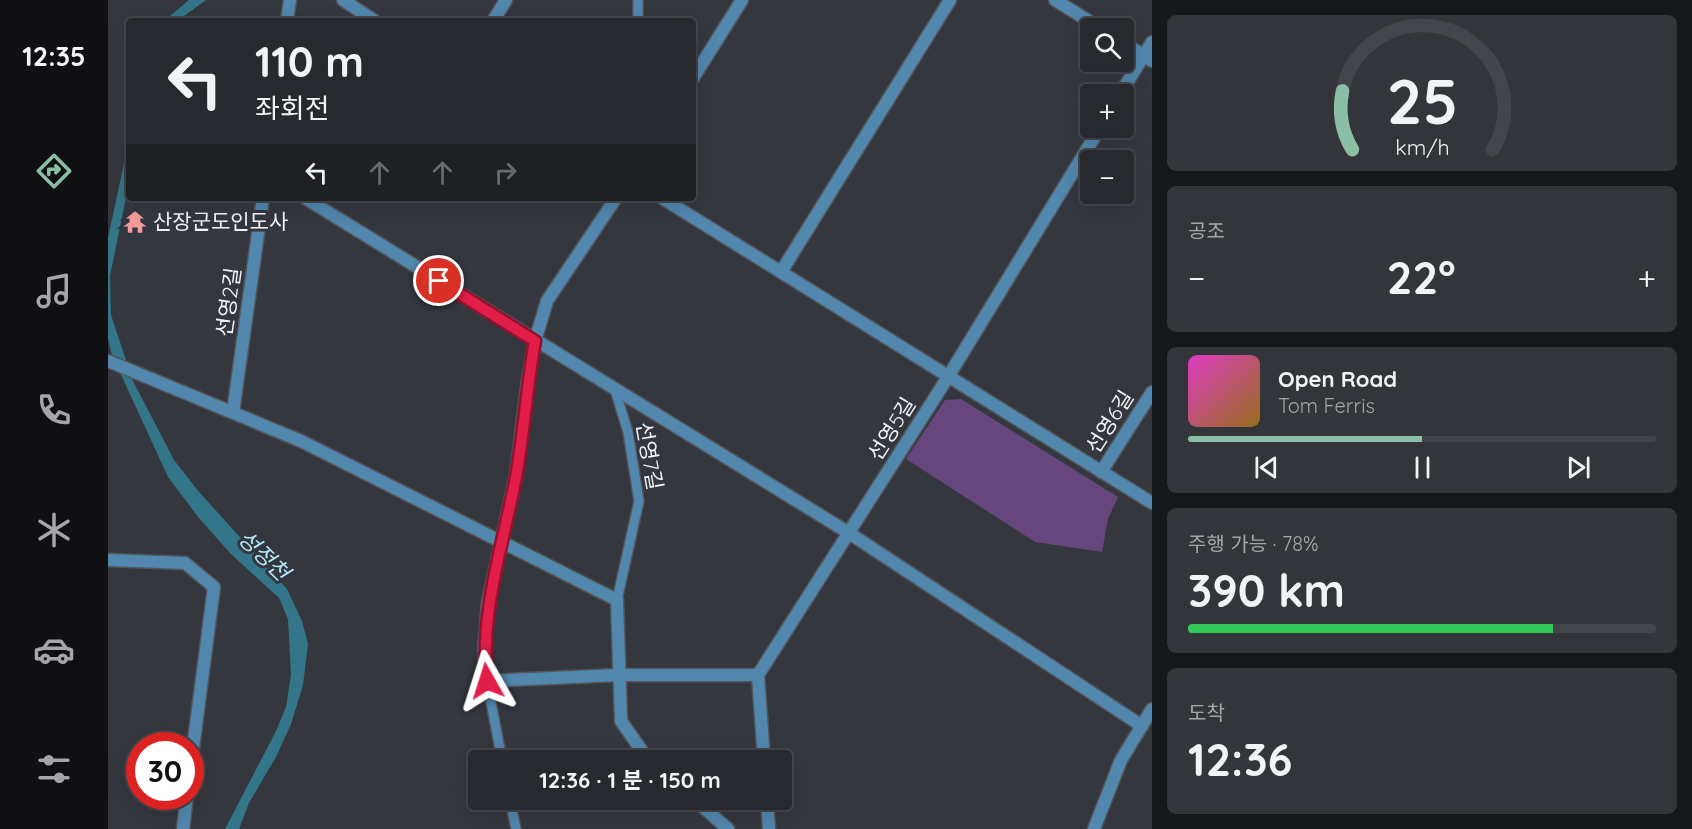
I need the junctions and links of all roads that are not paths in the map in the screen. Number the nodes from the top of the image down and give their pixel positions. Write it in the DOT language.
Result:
graph roads {
  1 [pos="290,0"];
  2 [pos="343,0"];
  3 [pos="506,0"];
  4 [pos="638,0"];
  5 [pos="742,0"];
  6 [pos="950,0"];
  7 [pos="1055,0"];
  8 [pos="287,18"];
  9 [pos="370,18"];
  10 [pos="495,18"];
  11 [pos="638,18"];
  12 [pos="1084,18"];
  13 [pos="1152,42"];
  14 [pos="1134,50"];
  15 [pos="1148,59"];
  16 [pos="696,73"];
  17 [pos="1128,84"];
  18 [pos="1094,138"];
  19 [pos="262,201"];
  20 [pos="310,201"];
  21 [pos="614,201"];
  22 [pos="667,201"];
  23 [pos="781,272"];
  24 [pos="535,341"];
  25 [pos="108,361"];
  26 [pos="948,377"];
  27 [pos="615,390"];
  28 [pos="1152,392"];
  29 [pos="233,412"];
  30 [pos="1101,472"];
  31 [pos="1152,502"];
  32 [pos="849,533"];
  33 [pos="501,542"];
  34 [pos="108,560"];
  35 [pos="617,600"];
  36 [pos="618,675"];
  37 [pos="758,675"];
  38 [pos="487,681"];
  39 [pos="1152,709"];
  40 [pos="1142,726"];
  41 [pos="195,732"];
  42 [pos="500,750"];
  43 [pos="643,750"];
  44 [pos="763,750"];
  45 [pos="185,810"];
  46 [pos="512,810"];
  47 [pos="706,810"];
  48 [pos="767,810"];
  49 [pos="183,829"];
  50 [pos="516,829"];
  51 [pos="728,829"];
  52 [pos="769,829"];
  53 [pos="1094,829"];
  1 -- 8 [label="street"];
  2 -- 9 [label="street"];
  3 -- 10 [label="street"];
  4 -- 11 [label="lane"];
  5 -- 16 [label="street"];
  6 -- 23 [label="street"];
  7 -- 12 [label="street"];
  13 -- 15 [label="street"];
  14 -- 15 [label="street"];
  15 -- 17 [label="street"];
  18 -- 26 [label="street, 선영5길"];
  19 -- 29 [label="street, 선영2길"];
  20 -- 24 [label="street"];
  21 -- 24 [label="street"];
  22 -- 23 [label="street"];
  23 -- 26 [label="street"];
  24 -- 27 [label="street"];
  24 -- 33 [label="street"];
  25 -- 29 [label="street"];
  26 -- 30 [label="street"];
  26 -- 32 [label="street, 선영5길"];
  27 -- 32 [label="street"];
  27 -- 35 [label="lane, 선영7길"];
  28 -- 30 [label="street, 선영6길"];
  29 -- 33 [label="street"];
  30 -- 31 [label="street"];
  32 -- 37 [label="street, 선영5길"];
  32 -- 40 [label="street"];
  33 -- 35 [label="street"];
  33 -- 38 [label="street"];
  34 -- 41 [label="street"];
  35 -- 36 [label="street"];
  36 -- 37 [label="street"];
  36 -- 38 [label="street"];
  36 -- 43 [label="street"];
  37 -- 44 [label="street"];
  38 -- 42 [label="lane"];
  39 -- 40 [label="street"];
  40 -- 53 [label="street"];
  45 -- 49 [label="street"];
  46 -- 50 [label="lane"];
  47 -- 51 [label="street"];
  48 -- 52 [label="street"];
}
